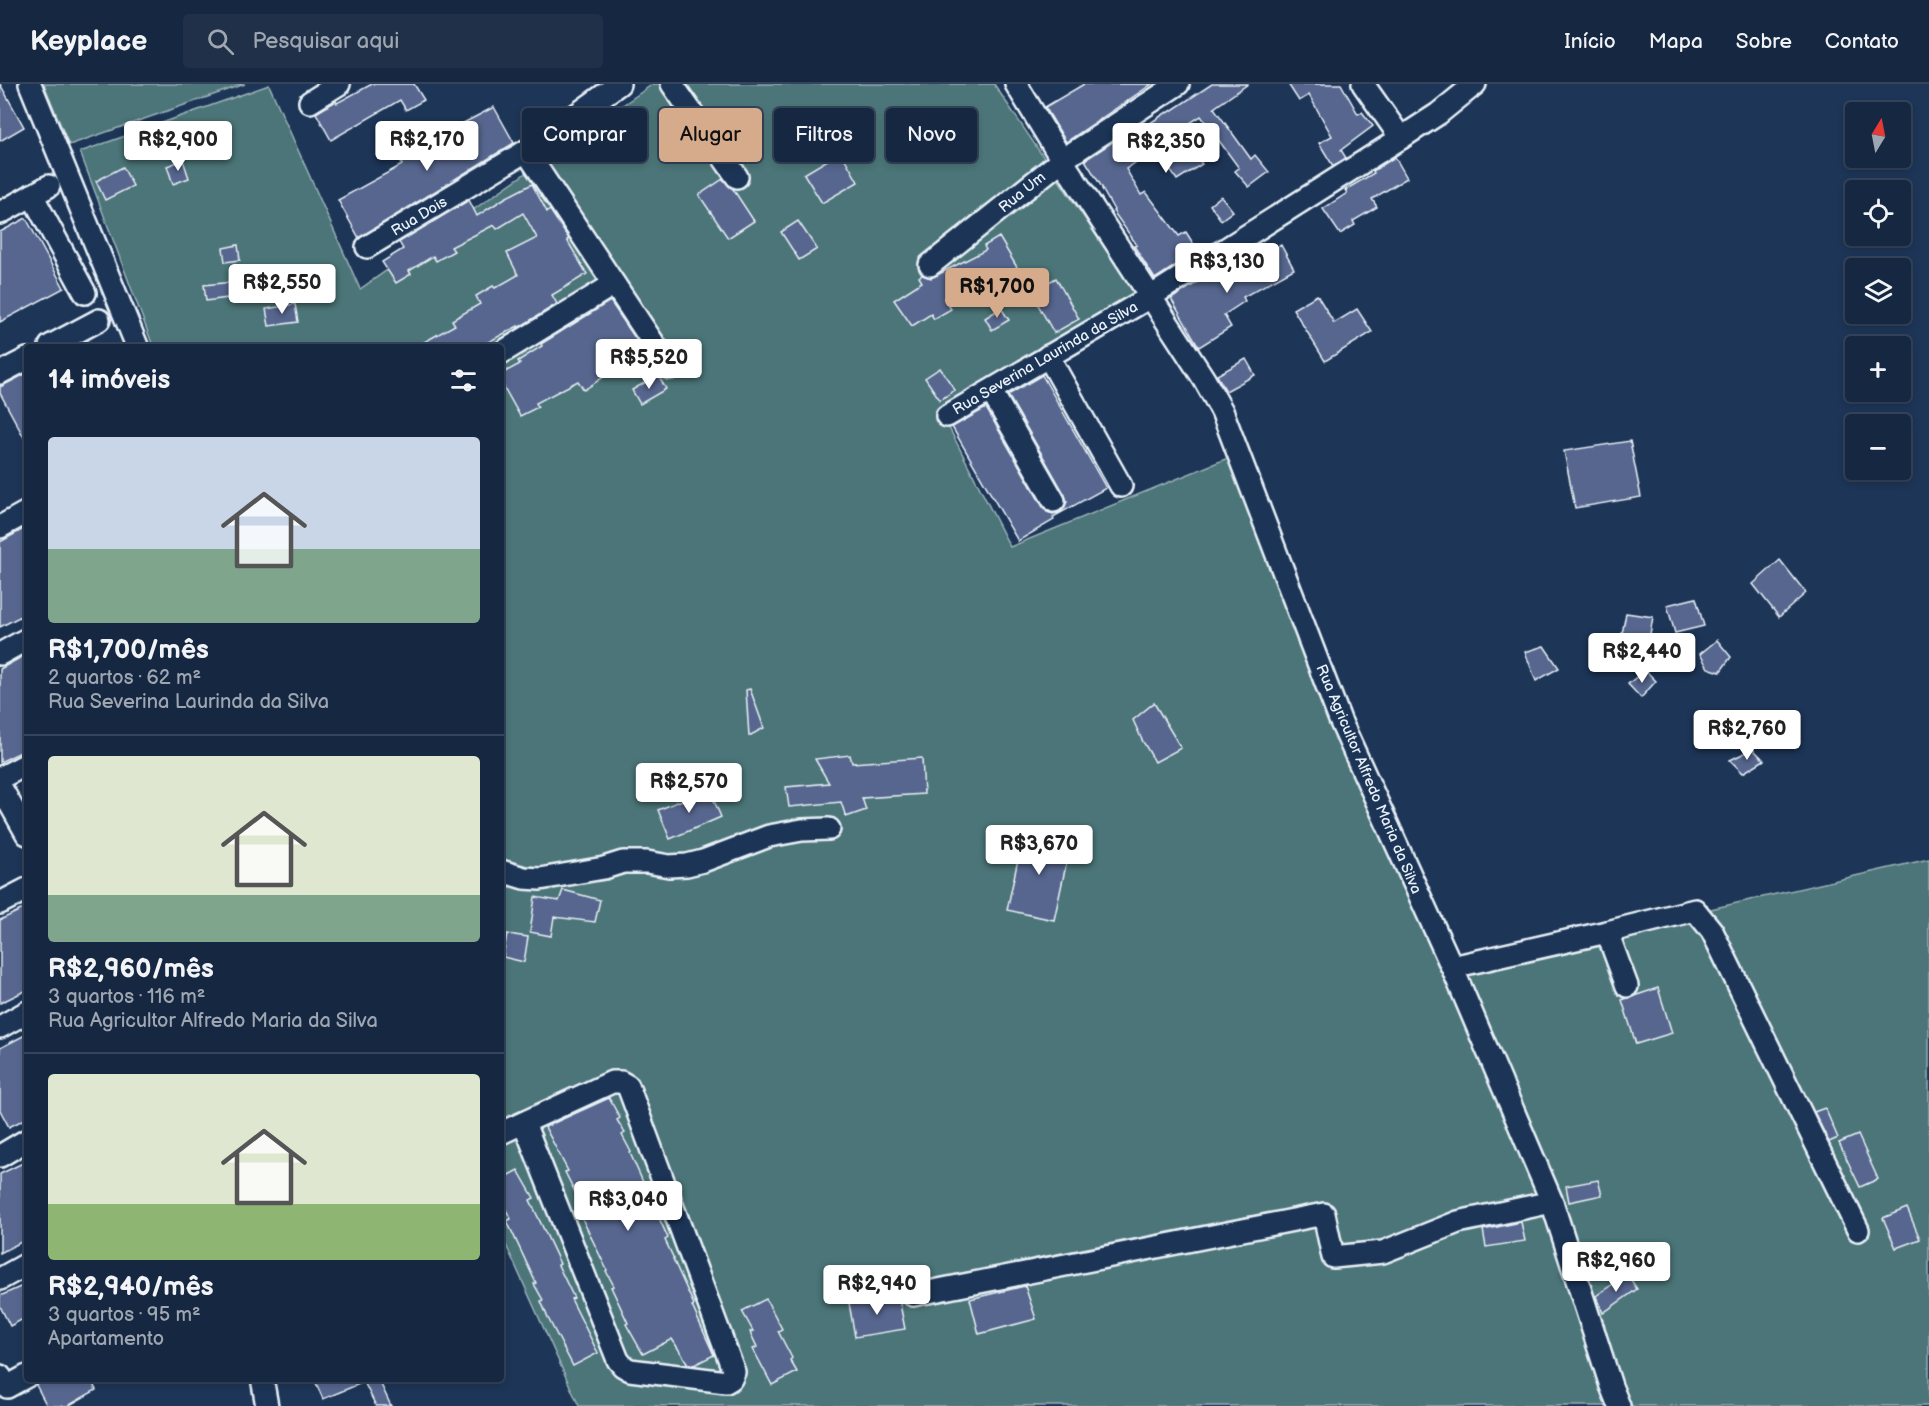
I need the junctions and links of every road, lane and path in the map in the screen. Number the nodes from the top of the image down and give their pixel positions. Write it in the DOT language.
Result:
graph roads {
  1 [pos="30,84"];
  2 [pos="339,84"];
  3 [pos="619,84"];
  4 [pos="672,84"];
  5 [pos="1016,84"];
  6 [pos="1178,84"];
  7 [pos="1364,84"];
  8 [pos="1475,84"];
  9 [pos="310,102"];
  10 [pos="586,108"];
  11 [pos="1401,138"];
  12 [pos="522,153"];
  13 [pos="1062,160"];
  14 [pos="533,162"];
  15 [pos="737,177"];
  16 [pos="0,213"];
  17 [pos="367,247"];
  18 [pos="930,265"];
  19 [pos="614,284"];
  20 [pos="85,293"];
  21 [pos="1150,297"];
  22 [pos="99,320"];
  23 [pos="54,344"];
  24 [pos="136,344"];
  25 [pos="504,351"];
  26 [pos="1048,356"];
  27 [pos="24,361"];
  28 [pos="670,368"];
  29 [pos="0,373"];
  30 [pos="991,391"];
  31 [pos="947,416"];
  32 [pos="1121,486"];
  33 [pos="1054,501"];
  34 [pos="24,514"];
  35 [pos="0,527"];
  36 [pos="24,641"];
  37 [pos="0,654"];
  38 [pos="24,766"];
  39 [pos="0,778"];
  40 [pos="0,786"];
  41 [pos="24,829"];
  42 [pos="830,829"];
  43 [pos="504,872"];
  44 [pos="24,891"];
  45 [pos="0,903"];
  46 [pos="1607,932"];
  47 [pos="1452,967"];
  48 [pos="1627,986"];
  49 [pos="24,1014"];
  50 [pos="0,1027"];
  51 [pos="524,1123"];
  52 [pos="504,1132"];
  53 [pos="24,1142"];
  54 [pos="0,1156"];
  55 [pos="1552,1202"];
  56 [pos="1858,1230"];
  57 [pos="24,1266"];
  58 [pos="0,1279"];
  59 [pos="913,1295"];
  60 [pos="24,1378"];
  61 [pos="3,1382"];
  62 [pos="263,1382"];
  63 [pos="267,1406"];
  64 [pos="1619,1406"];
  1 -- 24 [label="street"];
  2 -- 9 [label="street"];
  3 -- 10 [label="street, Rua Dois"];
  4 -- 15 [label="street"];
  5 -- 13 [label="street, Rua Agricultor Alfredo Maria da Silva"];
  6 -- 13 [label="street, Rua Um"];
  7 -- 11 [label="street"];
  8 -- 11 [label="street, Rua Severina Laurinda da Silva"];
  11 -- 21 [label="street, Rua Severina Laurinda da Silva"];
  12 -- 17 [label="street, Rua Dois"];
  13 -- 18 [label="street, Rua Um"];
  13 -- 21 [label="street, Rua Agricultor Alfredo Maria da Silva"];
  14 -- 19 [label="street"];
  16 -- 20 [label="street"];
  19 -- 25 [label="street"];
  19 -- 28 [label="street"];
  21 -- 26 [label="street, Rua Severina Laurinda da Silva"];
  21 -- 47 [label="street, Rua Agricultor Alfredo Maria da Silva"];
  22 -- 23 [label="street"];
  26 -- 30 [label="street, Rua Severina Laurinda da Silva"];
  26 -- 32 [label="street"];
  27 -- 29 [label="street"];
  30 -- 31 [label="street, Rua Severina Laurinda da Silva"];
  30 -- 33 [label="street"];
  34 -- 35 [label="street"];
  36 -- 37 [label="street"];
  38 -- 39 [label="street"];
  40 -- 41 [label="street"];
  42 -- 43 [label="street"];
  44 -- 45 [label="street"];
  46 -- 47 [label="street"];
  46 -- 48 [label="street"];
  46 -- 56 [label="street"];
  47 -- 55 [label="street, Rua Agricultor Alfredo Maria da Silva"];
  49 -- 50 [label="street"];
  51 -- 51 [label="street"];
  51 -- 52 [label="street"];
  53 -- 54 [label="street"];
  55 -- 59 [label="street"];
  55 -- 64 [label="street, Rua Agricultor Alfredo Maria da Silva"];
  57 -- 58 [label="street"];
  60 -- 61 [label="street"];
  62 -- 63 [label="street"];
}
